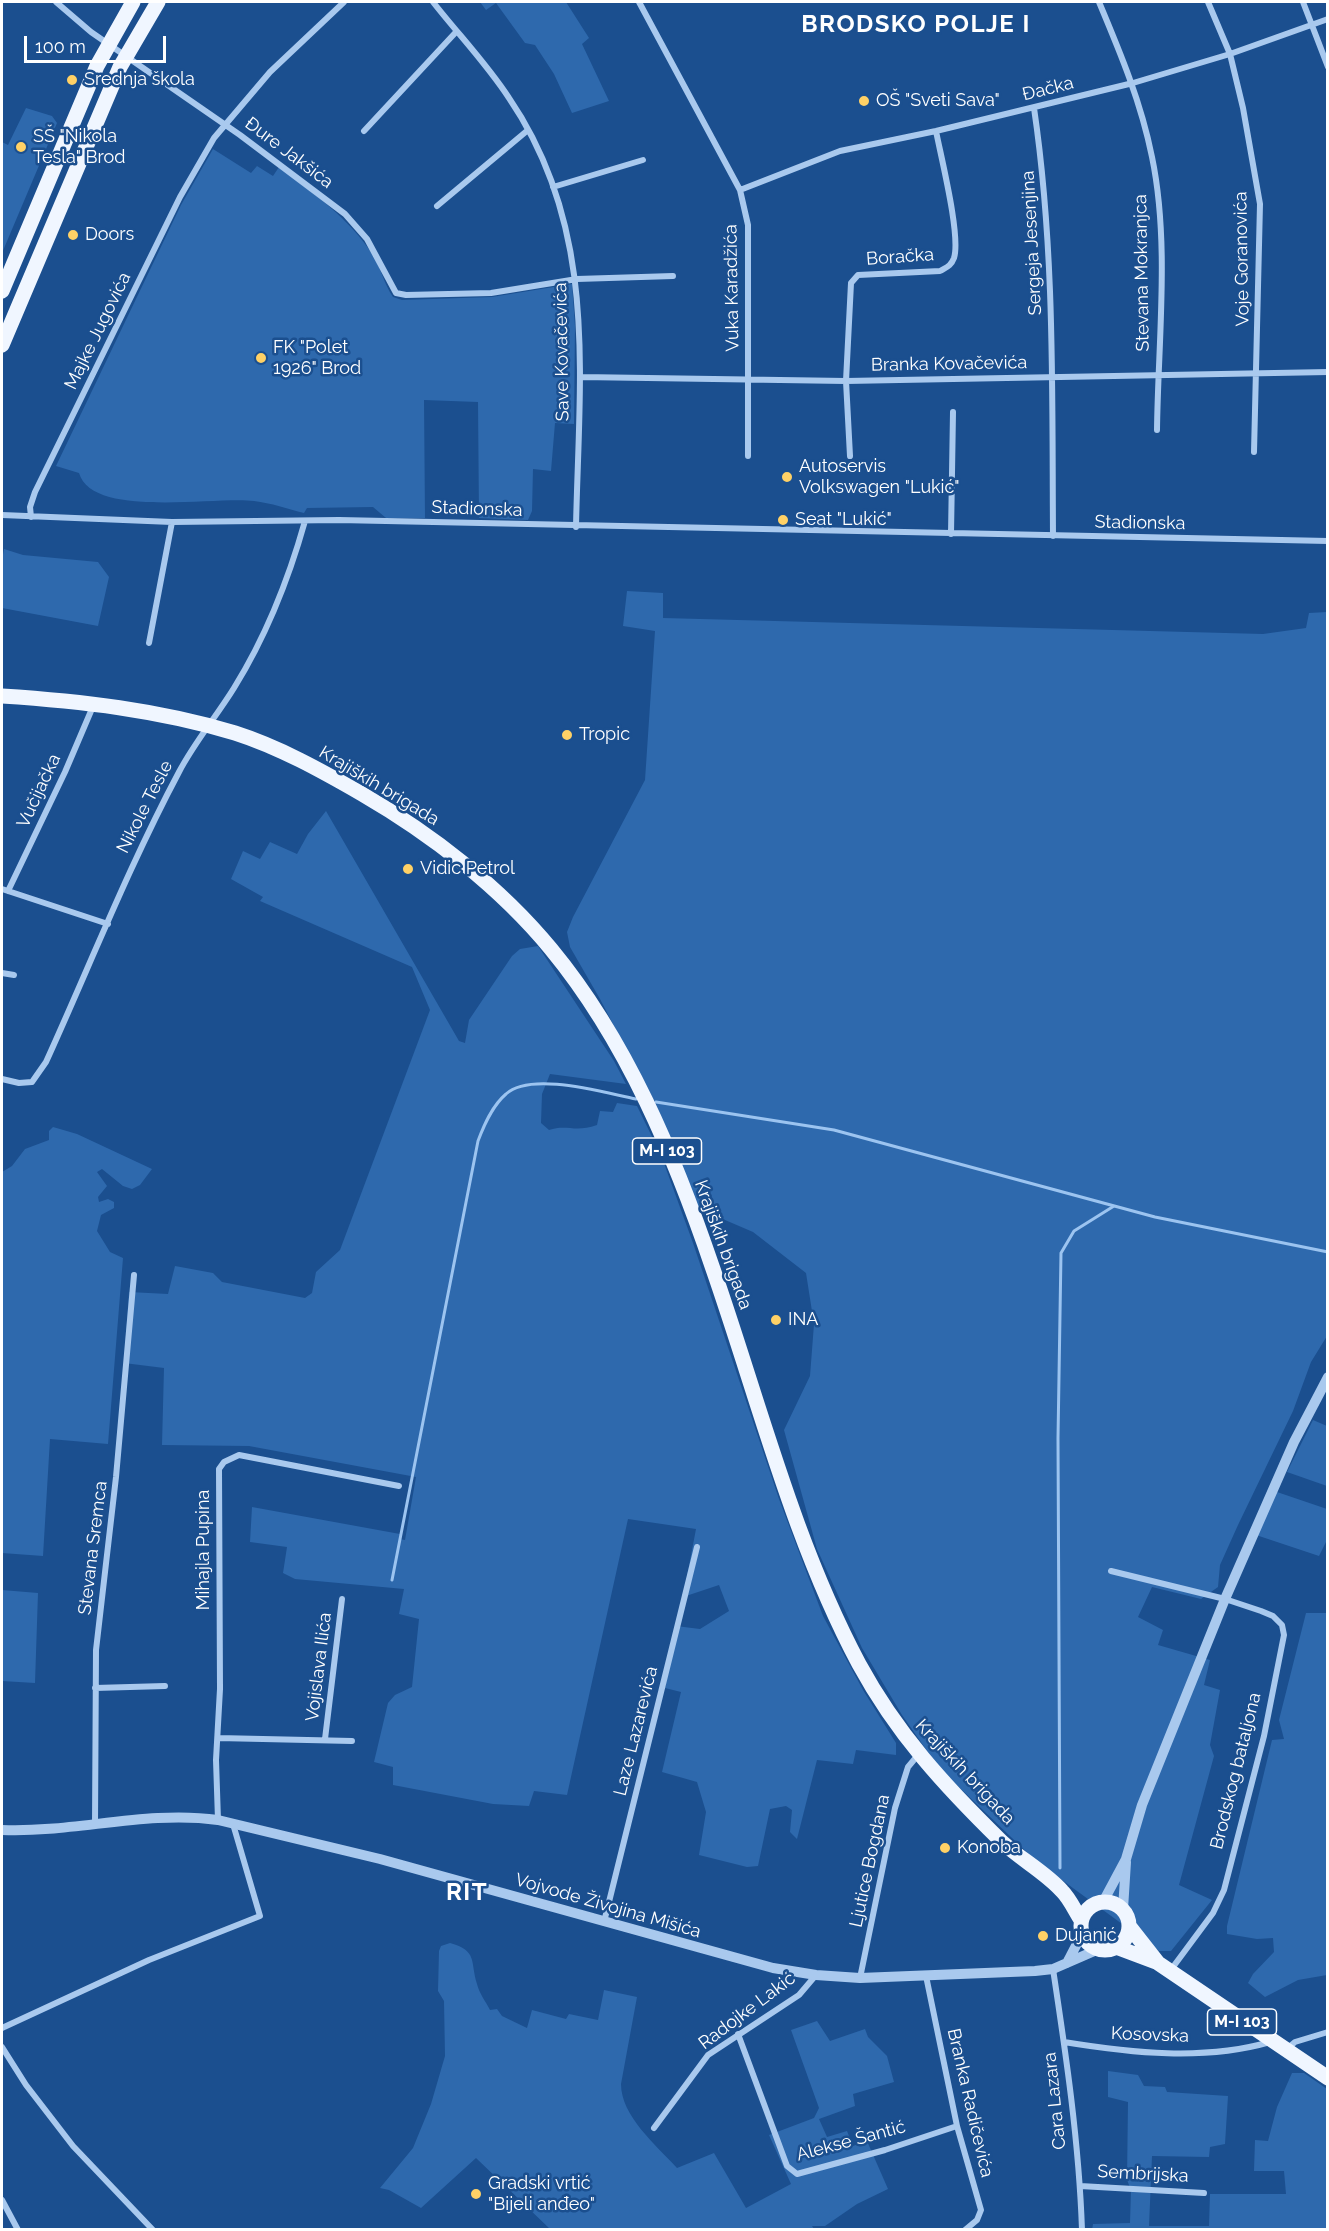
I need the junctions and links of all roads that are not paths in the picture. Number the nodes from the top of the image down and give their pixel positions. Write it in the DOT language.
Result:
graph roads {
  1 [pos="56,2"];
  2 [pos="133,2"];
  3 [pos="158,2"];
  4 [pos="344,2"];
  5 [pos="433,2"];
  6 [pos="639,2"];
  7 [pos="1099,2"];
  8 [pos="1208,2"];
  9 [pos="1303,2"];
  10 [pos="1328,19"];
  11 [pos="1314,24"];
  12 [pos="456,32"];
  13 [pos="107,44"];
  14 [pos="1230,54"];
  15 [pos="126,56"];
  16 [pos="1328,67"];
  17 [pos="1133,83"];
  18 [pos="1034,108"];
  19 [pos="225,124"];
  20 [pos="528,130"];
  21 [pos="364,131"];
  22 [pos="936,131"];
  23 [pos="643,160"];
  24 [pos="553,187"];
  25 [pos="740,190"];
  26 [pos="437,206"];
  27 [pos="673,276"];
  28 [pos="577,279"];
  29 [pos="2,291"];
  30 [pos="2,345"];
  31 [pos="1328,372"];
  32 [pos="1258,374"];
  33 [pos="1158,376"];
  34 [pos="581,377"];
  35 [pos="1052,378"];
  36 [pos="748,380"];
  37 [pos="846,381"];
  38 [pos="953,412"];
  39 [pos="1157,430"];
  40 [pos="1254,452"];
  41 [pos="748,456"];
  42 [pos="850,456"];
  43 [pos="2,515"];
  44 [pos="31,517"];
  45 [pos="305,521"];
  46 [pos="172,522"];
  47 [pos="576,527"];
  48 [pos="951,534"];
  49 [pos="1053,536"];
  50 [pos="1328,542"];
  51 [pos="149,643"];
  52 [pos="2,696"];
  53 [pos="94,703"];
  54 [pos="208,726"];
  55 [pos="5,890"];
  56 [pos="108,924"];
  57 [pos="2,973"];
  58 [pos="14,975"];
  59 [pos="2,1079"];
  60 [pos="134,1275"];
  61 [pos="1328,1377"];
  62 [pos="399,1486"];
  63 [pos="697,1547"];
  64 [pos="1112,1571"];
  65 [pos="342,1599"];
  66 [pos="1225,1599"];
  67 [pos="165,1686"];
  68 [pos="95,1688"];
  69 [pos="218,1737"];
  70 [pos="325,1739"];
  71 [pos="352,1741"];
  72 [pos="918,1755"];
  73 [pos="218,1820"];
  74 [pos="233,1823"];
  75 [pos="95,1824"];
  76 [pos="2,1830"];
  77 [pos="1126,1859"];
  78 [pos="1063,1892"];
  79 [pos="1101,1902"];
  80 [pos="1123,1909"];
  81 [pos="604,1922"];
  82 [pos="1129,1926"];
  83 [pos="1082,1927"];
  84 [pos="1116,1947"];
  85 [pos="1100,1949"];
  86 [pos="1067,1963"];
  87 [pos="1164,1967"];
  88 [pos="1053,1969"];
  89 [pos="816,1976"];
  90 [pos="926,1976"];
  91 [pos="860,1978"];
  92 [pos="2,2028"];
  93 [pos="1328,2032"];
  94 [pos="738,2034"];
  95 [pos="1064,2042"];
  96 [pos="1270,2042"];
  97 [pos="2,2047"];
  98 [pos="1285,2051"];
  99 [pos="1328,2078"];
  100 [pos="957,2126"];
  101 [pos="654,2128"];
  102 [pos="1080,2186"];
  103 [pos="1204,2193"];
  104 [pos="2,2200"];
  105 [pos="18,2229"];
  106 [pos="153,2229"];
  107 [pos="965,2229"];
  108 [pos="1082,2229"];
  1 -- 13 [label="street, Đure Jakšića"];
  2 -- 13 [label="main road"];
  3 -- 15 [label="main road"];
  4 -- 19 [label="street, Majke Jugovića"];
  5 -- 12 [label="street, Save Kovačevića"];
  6 -- 25 [label="street, Vuka Karadžića"];
  7 -- 17 [label="street, Stevana Mokranjca"];
  8 -- 14 [label="street, Voje Goranovića"];
  9 -- 11 [label="street"];
  10 -- 11 [label="street, Đačka"];
  11 -- 14 [label="street, Đačka"];
  11 -- 16 [label="street"];
  12 -- 20 [label="street, Save Kovačevića"];
  12 -- 21 [label="street"];
  13 -- 15 [label="street, Đure Jakšića"];
  13 -- 29 [label="main road"];
  14 -- 17 [label="street, Đačka"];
  14 -- 32 [label="street, Voje Goranovića"];
  15 -- 19 [label="street, Đure Jakšića"];
  15 -- 30 [label="main road"];
  17 -- 18 [label="street, Đačka"];
  17 -- 33 [label="street, Stevana Mokranjca"];
  18 -- 22 [label="street, Đačka"];
  18 -- 35 [label="street, Sergeja Jesenjina"];
  19 -- 28 [label="street, Đure Jakšića"];
  19 -- 44 [label="street, Majke Jugovića"];
  20 -- 24 [label="street, Save Kovačevića"];
  20 -- 26 [label="street"];
  22 -- 25 [label="street, Đačka"];
  22 -- 37 [label="street, Boračka"];
  23 -- 24 [label="street"];
  24 -- 28 [label="street, Save Kovačevića"];
  25 -- 36 [label="street, Vuka Karadžića"];
  27 -- 28 [label="street"];
  28 -- 34 [label="street, Save Kovačevića"];
  31 -- 32 [label="street, Branka Kovačevića"];
  32 -- 33 [label="street, Branka Kovačevića"];
  32 -- 40 [label="street, Voje Goranovića"];
  33 -- 35 [label="street, Branka Kovačevića"];
  33 -- 39 [label="street, Stevana Mokranjca"];
  34 -- 36 [label="street, Branka Kovačevića"];
  34 -- 47 [label="street, Save Kovačevića"];
  35 -- 37 [label="street, Branka Kovačevića"];
  35 -- 49 [label="street, Branka Kovačevića"];
  36 -- 37 [label="street, Branka Kovačevića"];
  36 -- 41 [label="street, Vuka Karadžića"];
  37 -- 42 [label="street, Branka Kovačevića"];
  38 -- 48 [label="street"];
  43 -- 44 [label="street, Stadionska"];
  44 -- 46 [label="street, Stadionska"];
  45 -- 46 [label="street, Stadionska"];
  45 -- 47 [label="street, Stadionska"];
  45 -- 54 [label="street, Nikole Tesle"];
  46 -- 51 [label="street"];
  47 -- 48 [label="street, Stadionska"];
  48 -- 49 [label="street, Stadionska"];
  49 -- 50 [label="street, Stadionska"];
  52 -- 53 [label="main road, Krajiških brigada / M-I 103"];
  53 -- 54 [label="main road, Krajiških brigada / M-I 103"];
  53 -- 55 [label="street, Vučijačka"];
  54 -- 56 [label="street, Nikole Tesle"];
  54 -- 72 [label="main road, Krajiških brigada / M-I 103"];
  55 -- 56 [label="street"];
  56 -- 59 [label="street, Nikole Tesle"];
  57 -- 58 [label="street"];
  60 -- 68 [label="street, Stevana Sremca"];
  61 -- 66 [label="street"];
  62 -- 69 [label="street, Mihajla Pupina"];
  63 -- 81 [label="street, Laze Lazarevića"];
  64 -- 66 [label="street, Brodskog bataljona"];
  65 -- 70 [label="street, Vojislava Ilića"];
  66 -- 77 [label="street"];
  66 -- 87 [label="street, Brodskog bataljona"];
  67 -- 68 [label="street"];
  68 -- 75 [label="street, Stevana Sremca"];
  69 -- 70 [label="street"];
  69 -- 73 [label="street, Mihajla Pupina"];
  70 -- 71 [label="street"];
  72 -- 78 [label="main road, Krajiških brigada / M-I 103"];
  72 -- 91 [label="street, Ljutice Bogdana"];
  73 -- 74 [label="street, Vojvode Živojina Mišića"];
  73 -- 75 [label="street, Vojvode Živojina Mišića"];
  74 -- 81 [label="street, Vojvode Živojina Mišića"];
  74 -- 92 [label="street"];
  75 -- 76 [label="street, Vojvode Živojina Mišića"];
  77 -- 79 [label="street"];
  77 -- 80 [label="street"];
  78 -- 79 [label="main road, Krajiških brigada / M-I 103"];
  78 -- 83 [label="main road, Krajiških brigada / M-I 103"];
  79 -- 80 [label="main road, M-I 103"];
  79 -- 83 [label="main road"];
  80 -- 82 [label="main road, M-I 103"];
  81 -- 89 [label="street, Vojvode Živojina Mišića"];
  82 -- 84 [label="main road"];
  82 -- 87 [label="main road, M-I 103"];
  83 -- 85 [label="main road, M-I 103"];
  83 -- 86 [label="street"];
  84 -- 85 [label="main road, M-I 103"];
  84 -- 87 [label="main road, M-I 103"];
  85 -- 86 [label="street, Vojvode Živojina Mišića"];
  86 -- 88 [label="street, Vojvode Živojina Mišića"];
  87 -- 96 [label="main road, M-I 103"];
  88 -- 90 [label="street, Vojvode Živojina Mišića"];
  88 -- 95 [label="street, Cara Lazara"];
  89 -- 91 [label="street, Vojvode Živojina Mišića"];
  89 -- 94 [label="street, Radojke Lakić"];
  90 -- 91 [label="street, Vojvode Živojina Mišića"];
  90 -- 100 [label="street, Branka Radičevića"];
  93 -- 98 [label="street"];
  94 -- 100 [label="street, Alekse Šantić"];
  94 -- 101 [label="street, Radojke Lakić"];
  95 -- 96 [label="street, Kosovska"];
  95 -- 102 [label="street, Cara Lazara"];
  96 -- 98 [label="main road, M-I 103"];
  97 -- 106 [label="street"];
  98 -- 99 [label="main road, M-I 103"];
  100 -- 107 [label="street, Branka Radičevića"];
  102 -- 103 [label="street, Sembrijska"];
  102 -- 108 [label="street, Cara Lazara"];
  104 -- 105 [label="street"];
}
